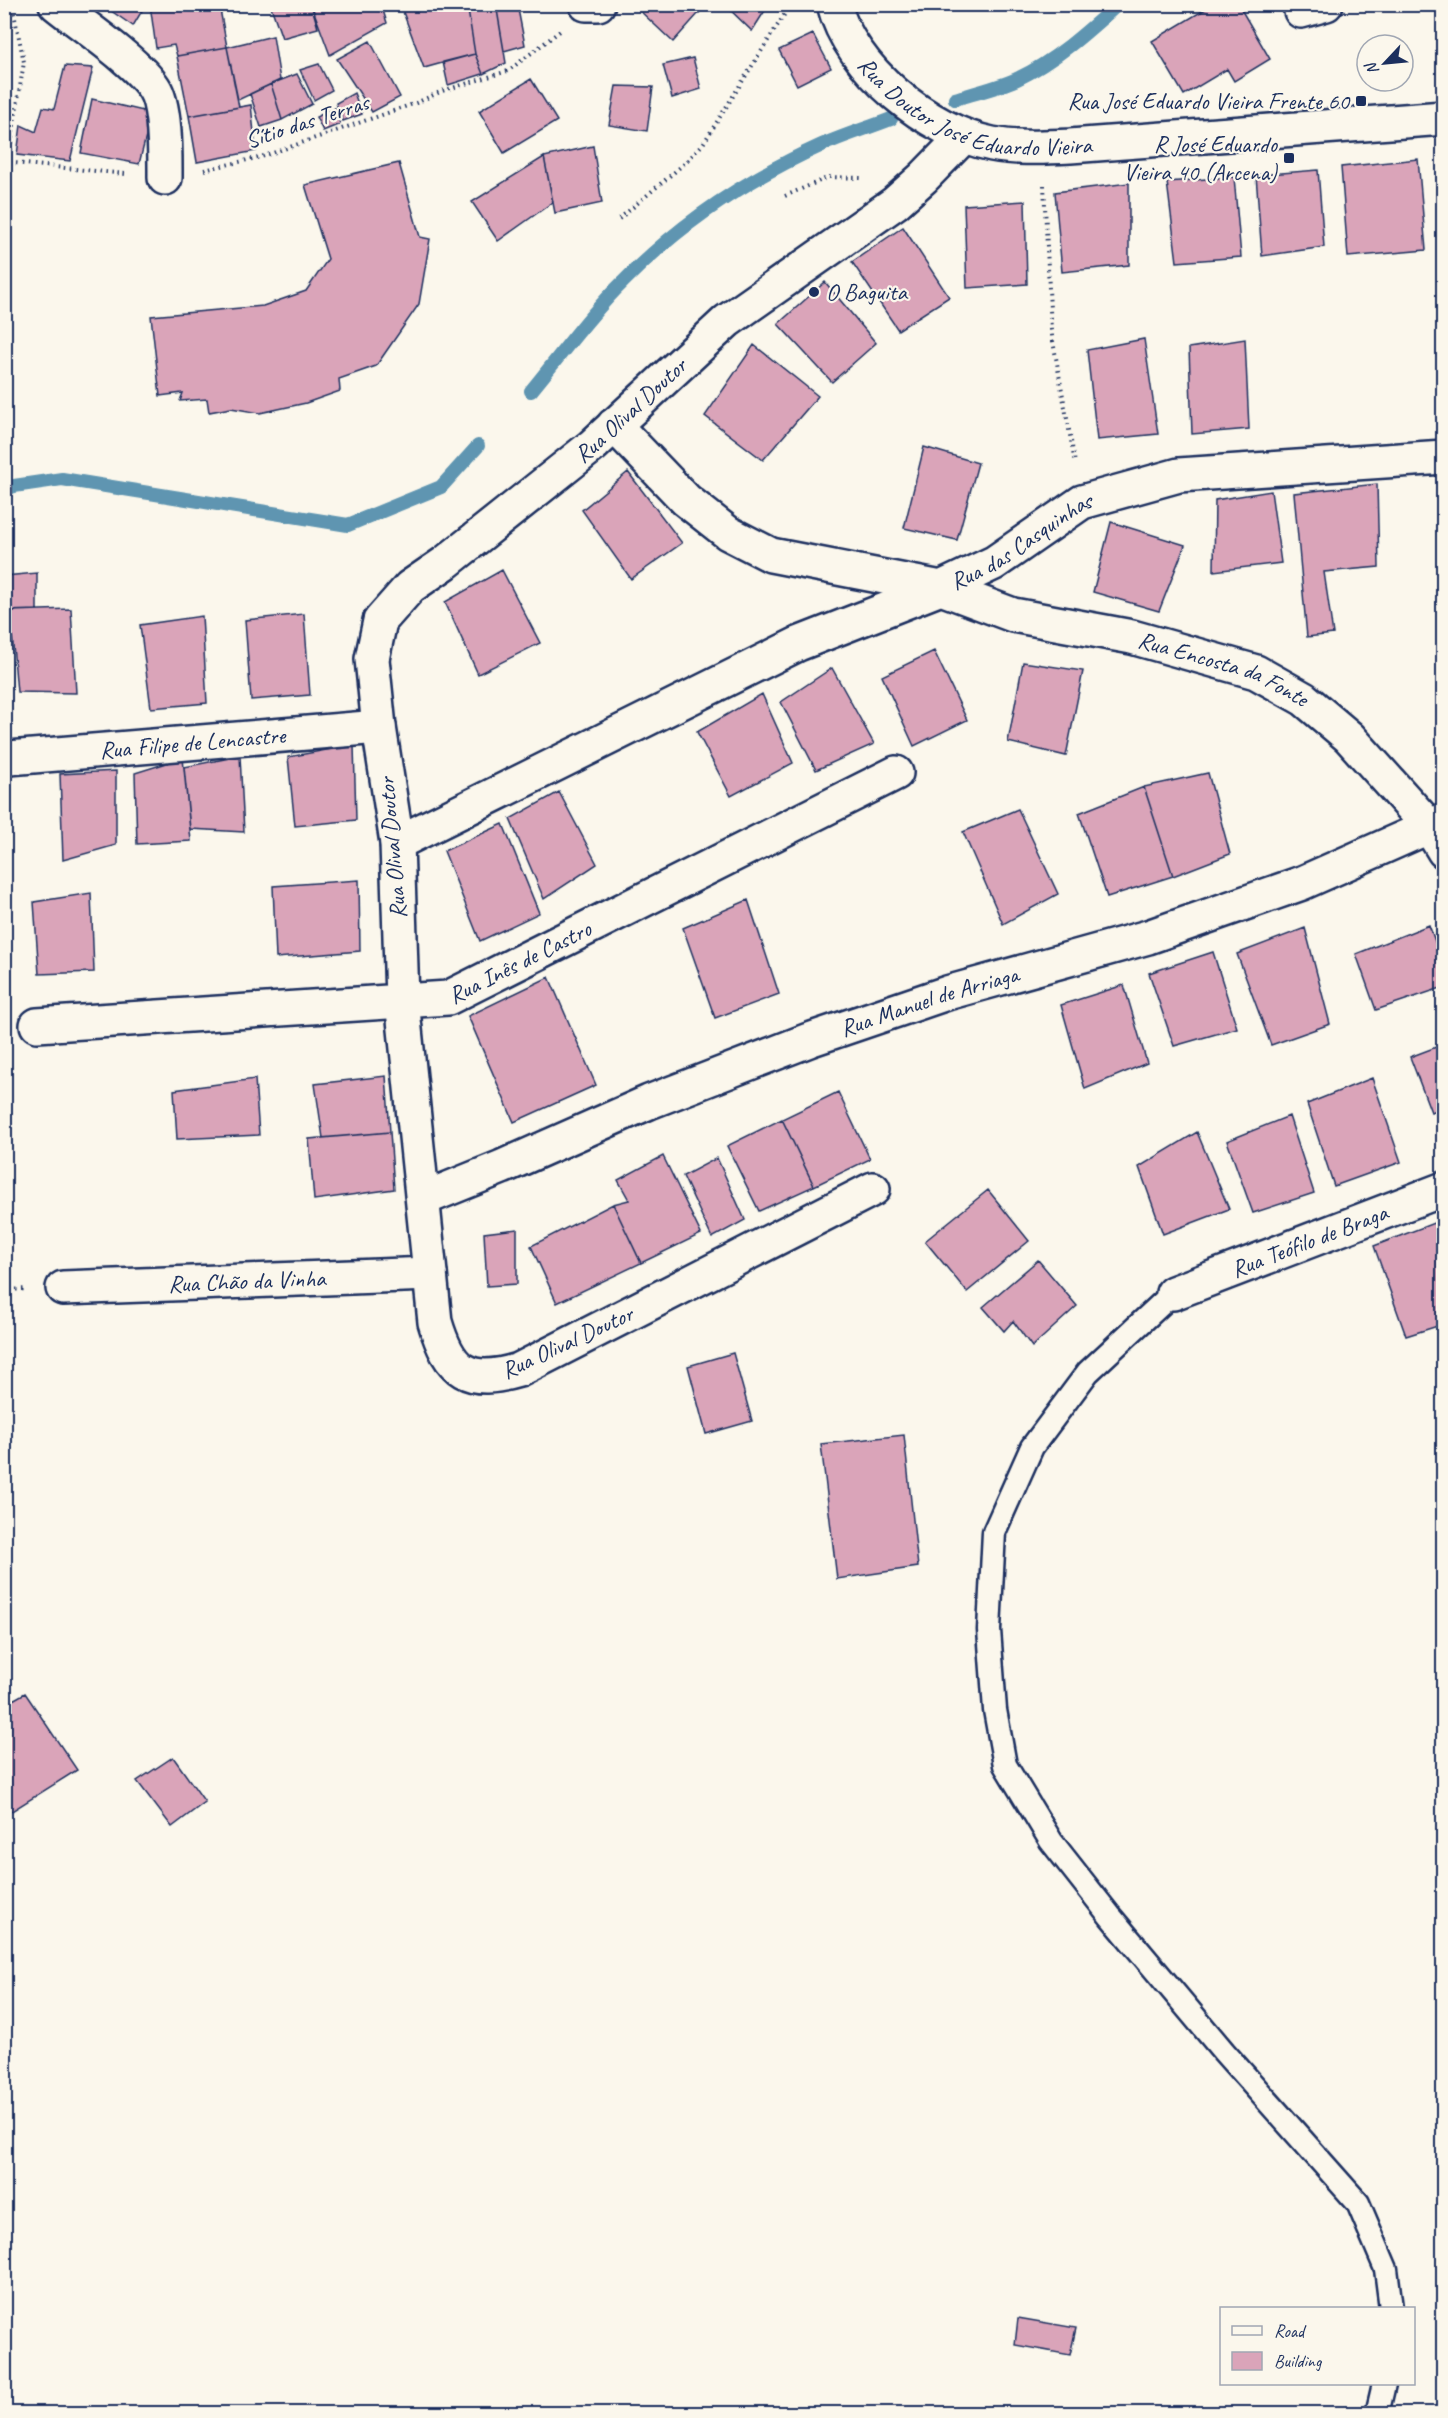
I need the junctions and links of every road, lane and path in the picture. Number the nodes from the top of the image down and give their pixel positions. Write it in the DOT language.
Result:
graph roads {
  1 [pos="12,4"];
  2 [pos="56,4"];
  3 [pos="791,4"];
  4 [pos="834,4"];
  5 [pos="593,5"];
  6 [pos="1443,118"];
  7 [pos="964,136"];
  8 [pos="1042,147"];
  9 [pos="6,162"];
  10 [pos="165,178"];
  11 [pos="864,178"];
  12 [pos="785,196"];
  13 [pos="619,219"];
  14 [pos="614,425"];
  15 [pos="1443,457"];
  16 [pos="1082,502"];
  17 [pos="940,588"];
  18 [pos="379,727"];
  19 [pos="9,759"];
  20 [pos="896,773"];
  21 [pos="1438,832"];
  22 [pos="397,843"];
  23 [pos="402,1000"];
  24 [pos="37,1025"];
  25 [pos="873,1189"];
  26 [pos="1443,1189"];
  27 [pos="423,1199"];
  28 [pos="430,1274"];
  29 [pos="63,1288"];
  30 [pos="1173,1293"];
  31 [pos="1391,2307"];
  32 [pos="1384,2385"];
  33 [pos="1377,2414"];
  1 -- 9 [label="path"];
  2 -- 10 [label="street"];
  3 -- 13 [label="path"];
  4 -- 7 [label="street, Rua Doutor José Eduardo Vieira"];
  5 -- 10 [label="path, Sítio das Terras"];
  6 -- 8 [label="street, Rua Doutor José Eduardo Vieira"];
  7 -- 8 [label="street, Rua Doutor José Eduardo Vieira"];
  7 -- 14 [label="street, Rua Olival Doutor"];
  8 -- 16 [label="path"];
  9 -- 10 [label="path, Sítio das Terras"];
  11 -- 12 [label="path"];
  14 -- 17 [label="street, Rua das Casquinhas"];
  14 -- 18 [label="street, Rua Olival Doutor"];
  15 -- 16 [label="street, Rua das Casquinhas"];
  16 -- 17 [label="street, Rua das Casquinhas"];
  17 -- 21 [label="street, Rua Encosta da Fonte"];
  17 -- 22 [label="street"];
  18 -- 19 [label="street, Rua Filipe de Lencastre"];
  18 -- 22 [label="street, Rua Olival Doutor"];
  20 -- 23 [label="street, Rua Inês de Castro"];
  21 -- 27 [label="street, Rua Manuel de Arriaga"];
  22 -- 23 [label="street, Rua Olival Doutor"];
  23 -- 24 [label="street, Rua Inês de Castro"];
  23 -- 27 [label="street, Rua Olival Doutor"];
  25 -- 28 [label="street, Rua Olival Doutor"];
  26 -- 30 [label="street, Rua Teófilo de Braga"];
  27 -- 28 [label="street, Rua Olival Doutor"];
  28 -- 29 [label="street, Rua Chão da Vinha"];
  30 -- 31 [label="lane"];
  32 -- 33 [label="lane"];
}
